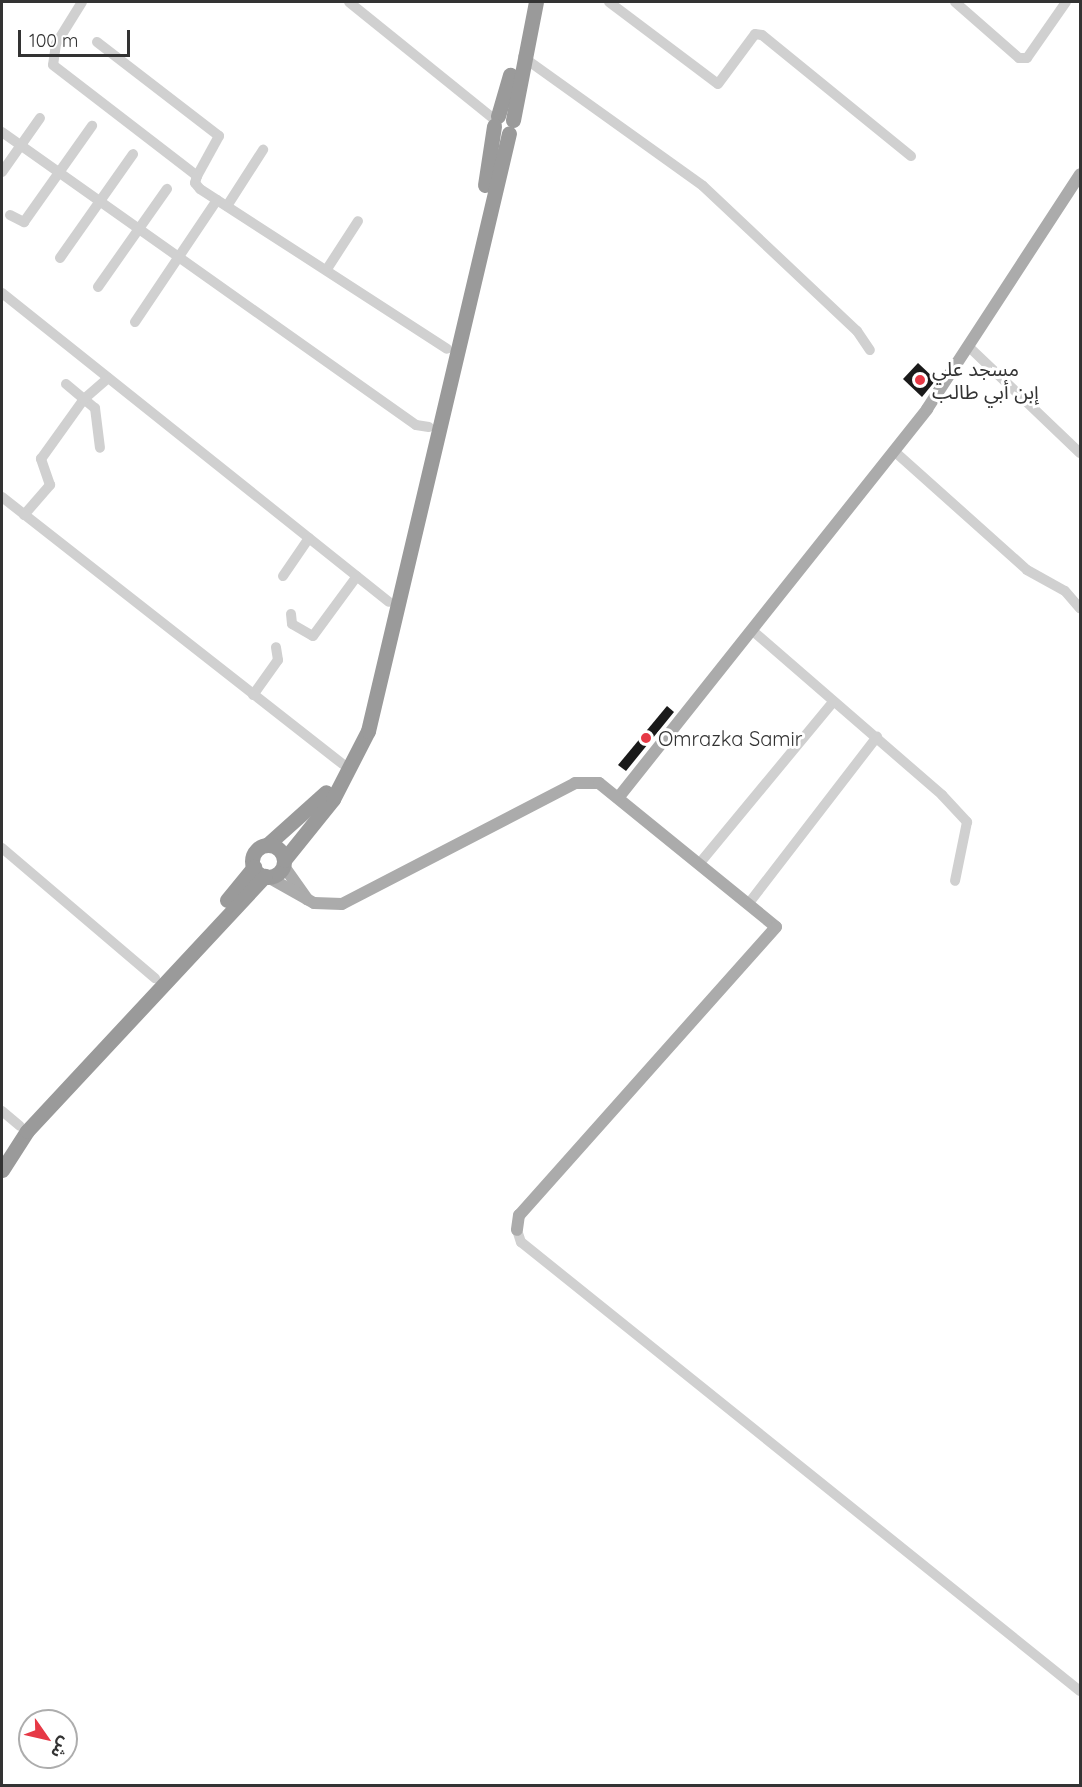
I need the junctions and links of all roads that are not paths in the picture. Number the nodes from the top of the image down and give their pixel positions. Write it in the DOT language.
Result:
graph roads {
  1 [pos="80,2"];
  2 [pos="349,2"];
  3 [pos="527,2"];
  4 [pos="536,2"];
  5 [pos="609,2"];
  6 [pos="954,2"];
  7 [pos="1066,2"];
  8 [pos="97,42"];
  9 [pos="524,57"];
  10 [pos="40,118"];
  11 [pos="502,123"];
  12 [pos="92,126"];
  13 [pos="2,132"];
  14 [pos="20,145"];
  15 [pos="262,150"];
  16 [pos="133,154"];
  17 [pos="911,156"];
  18 [pos="2,172"];
  19 [pos="59,173"];
  20 [pos="1080,174"];
  21 [pos="197,176"];
  22 [pos="167,189"];
  23 [pos="217,200"];
  24 [pos="100,202"];
  25 [pos="227,206"];
  26 [pos="10,215"];
  27 [pos="358,221"];
  28 [pos="139,229"];
  29 [pos="178,257"];
  30 [pos="60,258"];
  31 [pos="327,269"];
  32 [pos="98,287"];
  33 [pos="2,293"];
  34 [pos="135,322"];
  35 [pos="968,346"];
  36 [pos="447,349"];
  37 [pos="870,350"];
  38 [pos="108,378"];
  39 [pos="66,384"];
  40 [pos="84,399"];
  41 [pos="429,427"];
  42 [pos="100,448"];
  43 [pos="894,451"];
  44 [pos="1080,453"];
  45 [pos="2,497"];
  46 [pos="24,515"];
  47 [pos="309,538"];
  48 [pos="284,576"];
  49 [pos="357,576"];
  50 [pos="389,602"];
  51 [pos="1080,608"];
  52 [pos="291,614"];
  53 [pos="754,632"];
  54 [pos="276,647"];
  55 [pos="253,695"];
  56 [pos="832,703"];
  57 [pos="877,737"];
  58 [pos="343,764"];
  59 [pos="618,798"];
  60 [pos="267,845"];
  61 [pos="2,848"];
  62 [pos="284,862"];
  63 [pos="699,864"];
  64 [pos="262,873"];
  65 [pos="955,881"];
  66 [pos="308,899"];
  67 [pos="749,903"];
  68 [pos="155,978"];
  69 [pos="2,1111"];
  70 [pos="20,1126"];
  71 [pos="2,1157"];
  72 [pos="2,1170"];
  73 [pos="517,1230"];
  74 [pos="1080,1691"];
  1 -- 21 [label="street"];
  2 -- 11 [label="street"];
  3 -- 11 [label="highway"];
  4 -- 9 [label="highway"];
  5 -- 17 [label="street"];
  6 -- 7 [label="street"];
  8 -- 21 [label="street"];
  9 -- 11 [label="highway"];
  9 -- 37 [label="street"];
  10 -- 14 [label="street"];
  11 -- 36 [label="highway"];
  11 -- 62 [label="highway"];
  12 -- 19 [label="street"];
  13 -- 14 [label="street"];
  14 -- 18 [label="street"];
  14 -- 19 [label="street"];
  15 -- 25 [label="street"];
  16 -- 24 [label="street"];
  19 -- 24 [label="street"];
  19 -- 26 [label="street"];
  20 -- 35 [label="main road"];
  21 -- 23 [label="street"];
  22 -- 28 [label="street"];
  23 -- 25 [label="street"];
  23 -- 29 [label="street"];
  24 -- 28 [label="street"];
  24 -- 30 [label="street"];
  25 -- 31 [label="street"];
  27 -- 31 [label="street"];
  28 -- 29 [label="street"];
  28 -- 32 [label="street"];
  29 -- 34 [label="street"];
  29 -- 41 [label="street"];
  31 -- 36 [label="street"];
  33 -- 38 [label="street"];
  35 -- 43 [label="main road"];
  35 -- 44 [label="street"];
  36 -- 41 [label="highway"];
  38 -- 40 [label="street"];
  38 -- 47 [label="street"];
  39 -- 40 [label="street"];
  40 -- 42 [label="street"];
  40 -- 46 [label="street"];
  41 -- 50 [label="highway"];
  43 -- 51 [label="street"];
  43 -- 53 [label="main road"];
  45 -- 46 [label="street"];
  46 -- 55 [label="street"];
  47 -- 48 [label="street"];
  47 -- 49 [label="street"];
  49 -- 50 [label="street"];
  49 -- 52 [label="street"];
  50 -- 58 [label="highway"];
  53 -- 56 [label="street"];
  53 -- 59 [label="main road"];
  54 -- 55 [label="street"];
  55 -- 58 [label="street"];
  56 -- 57 [label="street"];
  56 -- 63 [label="street"];
  57 -- 65 [label="street"];
  57 -- 67 [label="street"];
  58 -- 60 [label="highway"];
  59 -- 63 [label="main road"];
  59 -- 66 [label="main road"];
  60 -- 62 [label="highway"];
  60 -- 64 [label="highway"];
  61 -- 68 [label="street"];
  62 -- 64 [label="highway"];
  62 -- 66 [label="main road"];
  63 -- 67 [label="main road"];
  64 -- 66 [label="main road"];
  64 -- 68 [label="highway"];
  64 -- 72 [label="highway"];
  67 -- 73 [label="main road"];
  68 -- 70 [label="highway"];
  69 -- 70 [label="street"];
  70 -- 71 [label="highway"];
  73 -- 74 [label="street"];
}
